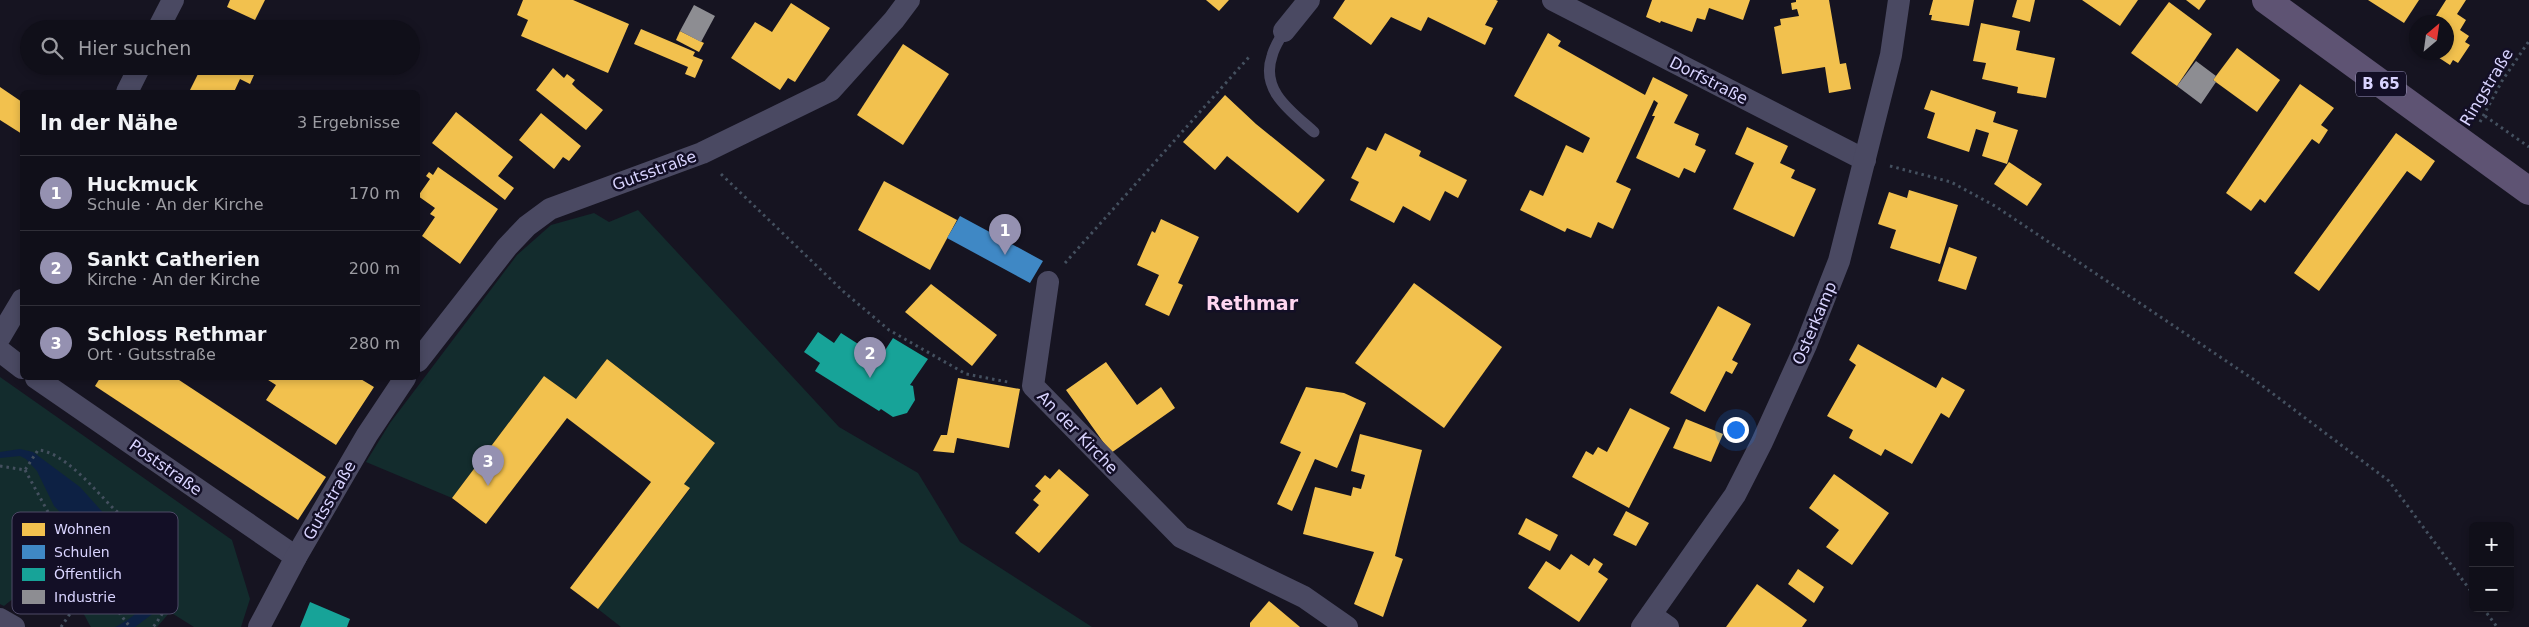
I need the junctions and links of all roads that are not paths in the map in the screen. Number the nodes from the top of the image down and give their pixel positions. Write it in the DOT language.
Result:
graph roads {
  1 [pos="173,0"];
  2 [pos="909,0"];
  3 [pos="1309,0"];
  4 [pos="1552,0"];
  5 [pos="1899,0"];
  6 [pos="2266,0"];
  7 [pos="163,20"];
  8 [pos="1284,31"];
  9 [pos="136,75"];
  10 [pos="128,90"];
  11 [pos="1314,132"];
  12 [pos="1865,160"];
  13 [pos="2529,191"];
  14 [pos="1048,282"];
  15 [pos="20,303"];
  16 [pos="2,328"];
  17 [pos="0,351"];
  18 [pos="420,358"];
  19 [pos="20,366"];
  20 [pos="39,380"];
  21 [pos="404,380"];
  22 [pos="296,558"];
  23 [pos="0,619"];
  24 [pos="1654,623"];
  25 [pos="14,627"];
  26 [pos="259,627"];
  27 [pos="1347,627"];
  1 -- 7 [label="street"];
  2 -- 18 [label="street, Gutsstraße"];
  3 -- 8 [label="street"];
  4 -- 12 [label="street, Dorfstraße"];
  5 -- 12 [label="street, Osterkamp"];
  6 -- 13 [label="main road, B 65"];
  8 -- 11 [label="lane"];
  9 -- 10 [label="street"];
  12 -- 24 [label="street, Osterkamp"];
  14 -- 27 [label="street, An der Kirche"];
  15 -- 16 [label="street"];
  17 -- 19 [label="street"];
  20 -- 22 [label="street, Poststraße"];
  21 -- 22 [label="street, Gutsstraße"];
  22 -- 26 [label="street, Gutsstraße"];
  23 -- 25 [label="street"];
}
